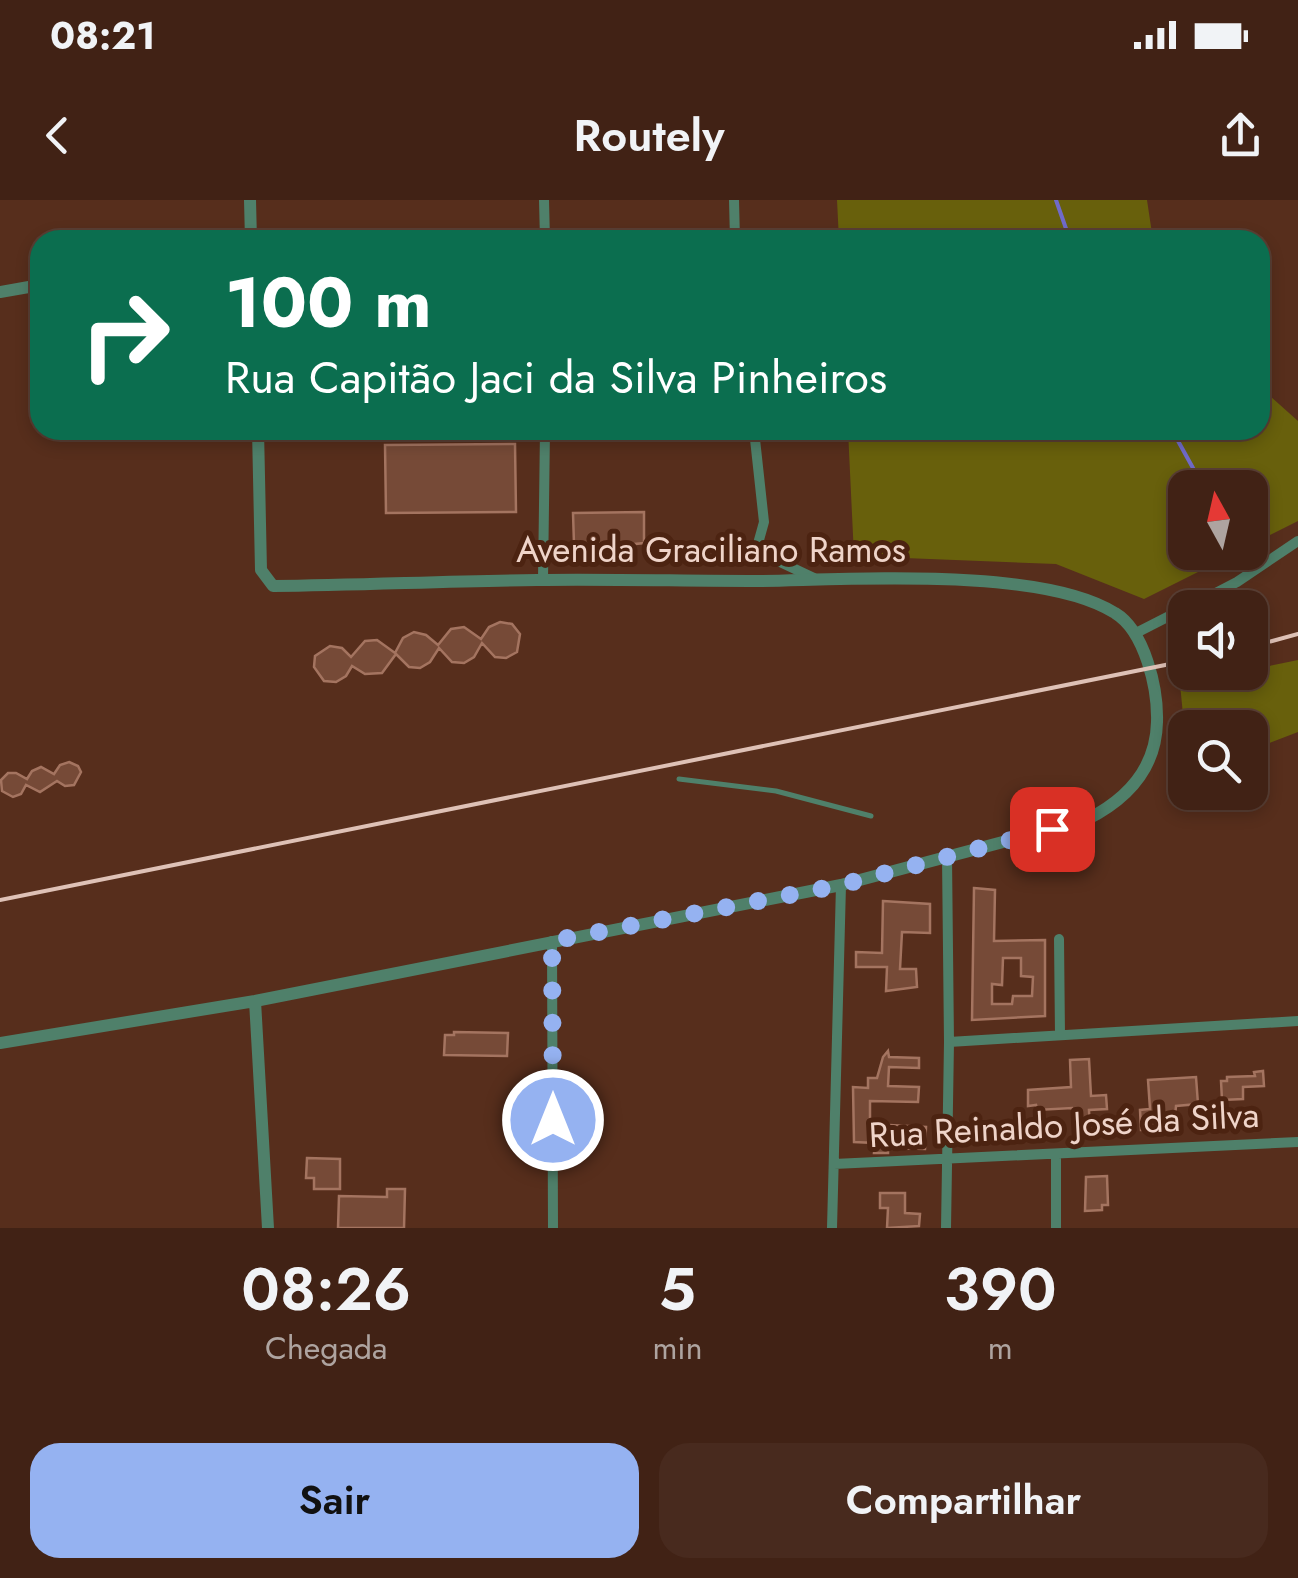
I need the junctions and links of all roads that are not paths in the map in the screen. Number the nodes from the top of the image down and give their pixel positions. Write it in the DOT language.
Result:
graph roads {
  1 [pos="250,200"];
  2 [pos="544,200"];
  3 [pos="734,200"];
  4 [pos="251,230"];
  5 [pos="545,230"];
  6 [pos="735,230"];
  7 [pos="30,286"];
  8 [pos="0,292"];
  9 [pos="258,440"];
  10 [pos="545,440"];
  11 [pos="755,440"];
  12 [pos="1298,541"];
  13 [pos="814,578"];
  14 [pos="544,580"];
  15 [pos="1221,590"];
  16 [pos="1168,617"];
  17 [pos="1136,633"];
  18 [pos="679,779"];
  19 [pos="871,816"];
  20 [pos="947,856"];
  21 [pos="841,885"];
  22 [pos="1058,939"];
  23 [pos="552,941"];
  24 [pos="255,1001"];
  25 [pos="1298,1021"];
  26 [pos="1060,1035"];
  27 [pos="949,1042"];
  28 [pos="0,1043"];
  29 [pos="1298,1142"];
  30 [pos="1056,1154"];
  31 [pos="948,1159"];
  32 [pos="834,1164"];
  33 [pos="268,1228"];
  34 [pos="553,1228"];
  35 [pos="832,1228"];
  36 [pos="946,1228"];
  37 [pos="1056,1228"];
  1 -- 4 [label="street"];
  2 -- 5 [label="street"];
  3 -- 6 [label="street"];
  7 -- 8 [label="street"];
  9 -- 14 [label="street, Avenida Graciliano Ramos"];
  10 -- 14 [label="street"];
  11 -- 13 [label="street"];
  12 -- 15 [label="street"];
  13 -- 14 [label="street, Avenida Graciliano Ramos"];
  13 -- 17 [label="street, Avenida Graciliano Ramos"];
  16 -- 17 [label="street"];
  17 -- 20 [label="street"];
  18 -- 19 [label="lane"];
  20 -- 21 [label="street"];
  20 -- 27 [label="street"];
  21 -- 23 [label="street"];
  21 -- 32 [label="street"];
  22 -- 26 [label="street"];
  23 -- 24 [label="street"];
  23 -- 34 [label="street"];
  24 -- 28 [label="street"];
  24 -- 33 [label="street"];
  25 -- 26 [label="street"];
  26 -- 27 [label="street"];
  27 -- 31 [label="street"];
  29 -- 30 [label="street, Rua Reinaldo José da Silva"];
  30 -- 31 [label="street, Rua Reinaldo José da Silva"];
  30 -- 37 [label="street"];
  31 -- 32 [label="street, Rua Reinaldo José da Silva"];
  31 -- 36 [label="street"];
  32 -- 35 [label="street"];
}
